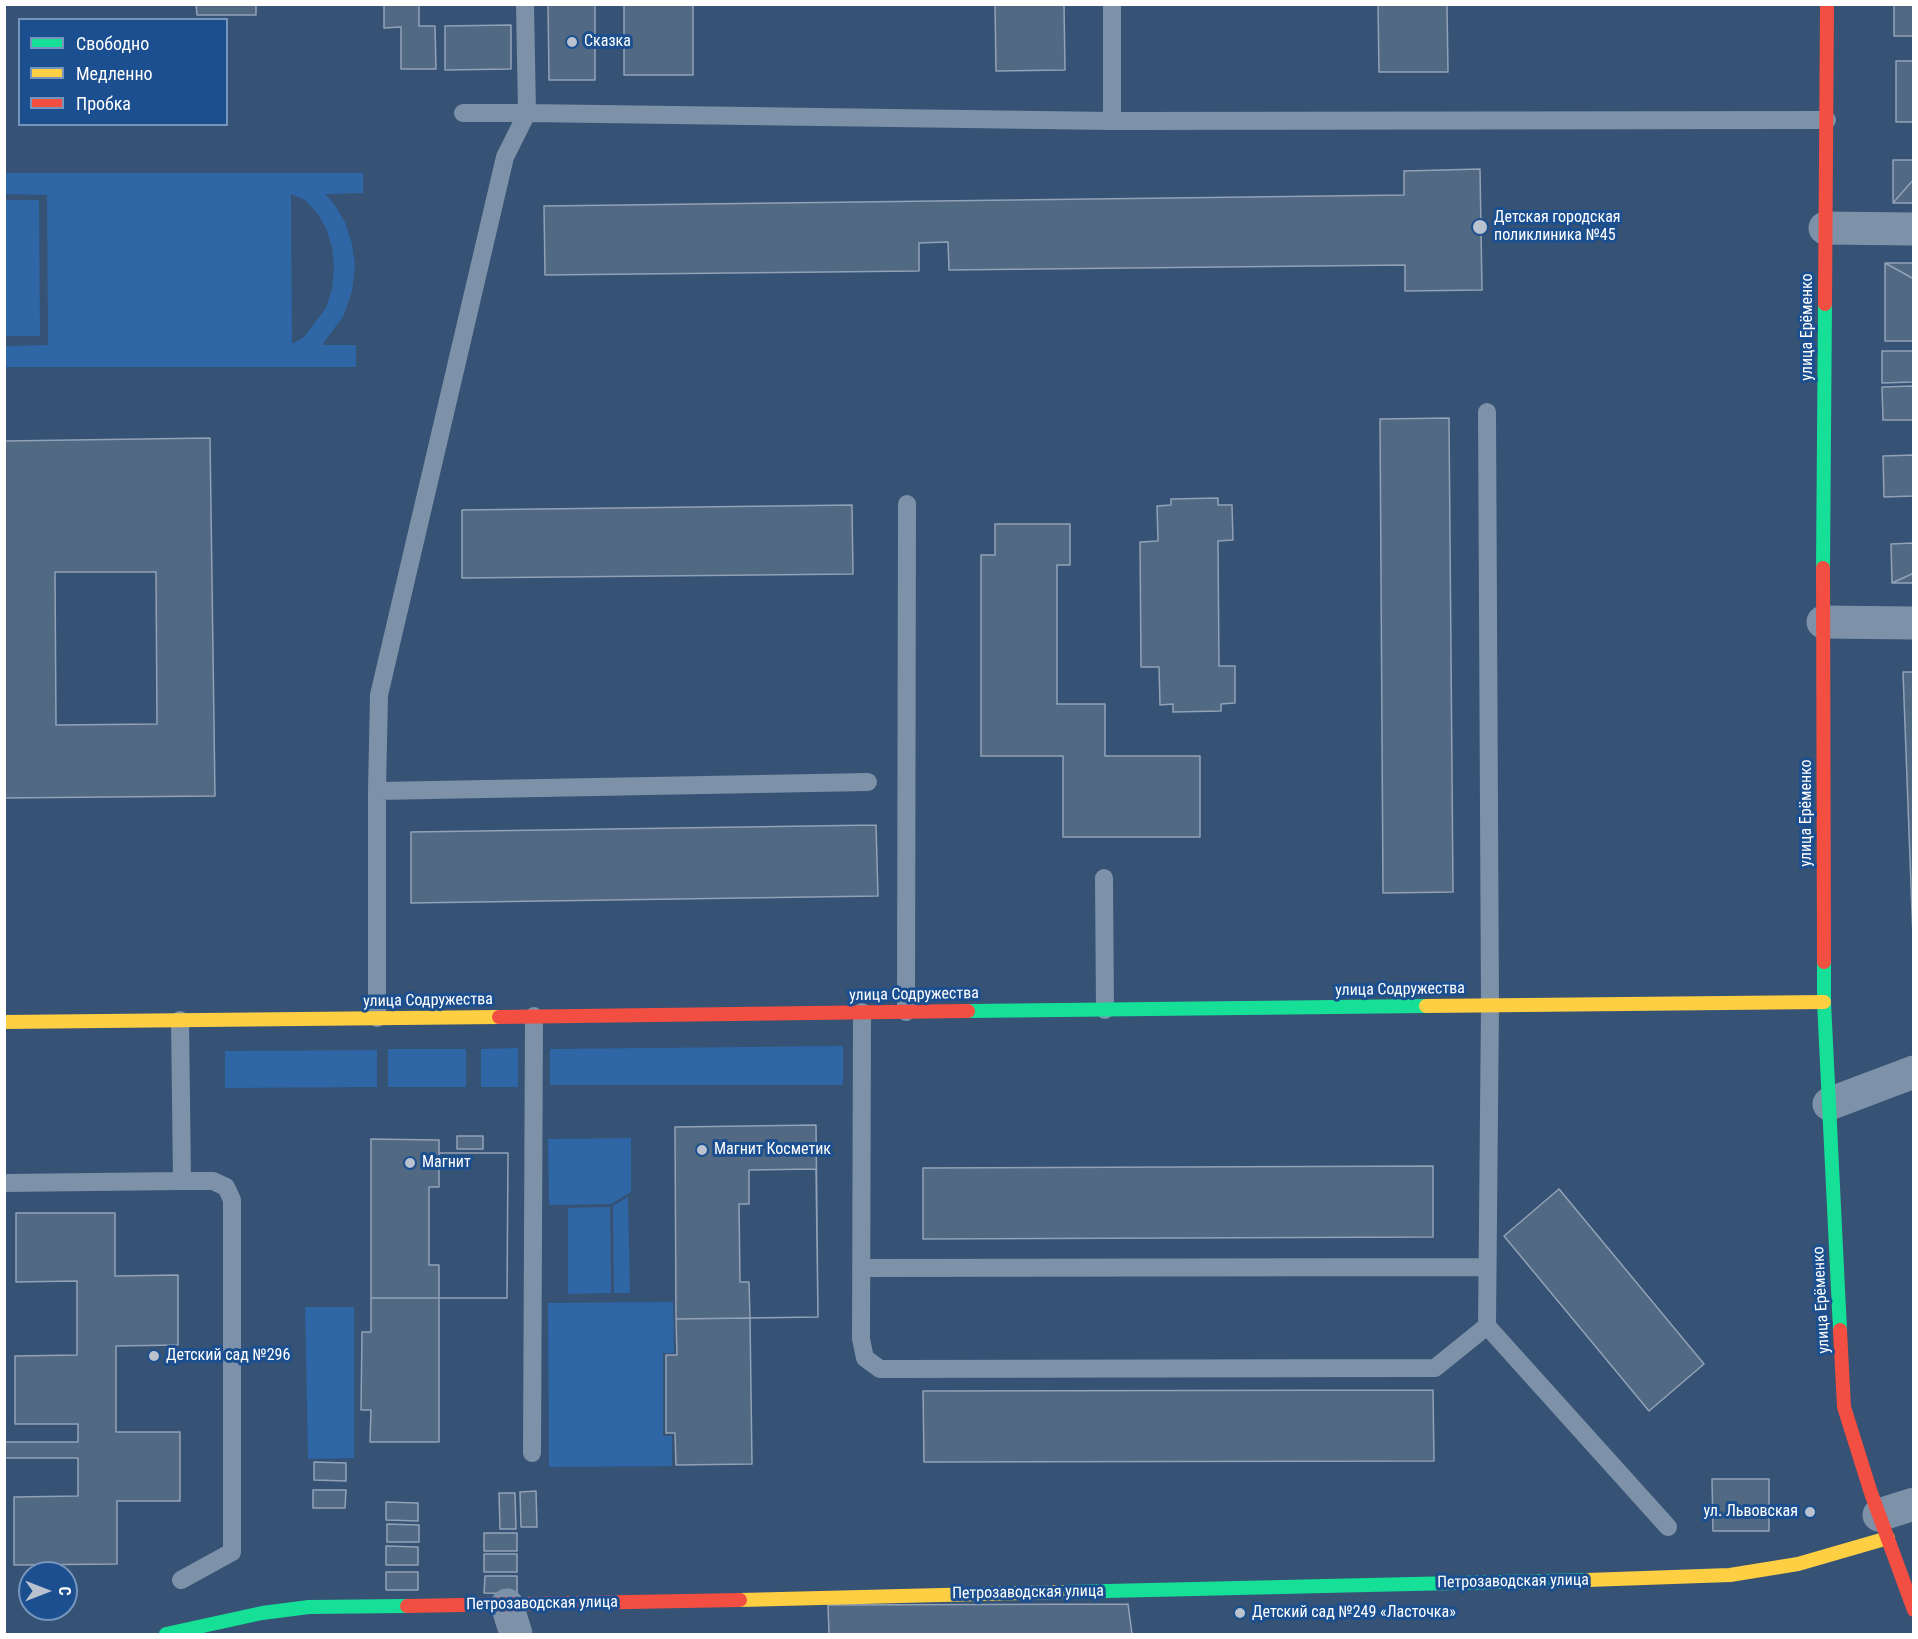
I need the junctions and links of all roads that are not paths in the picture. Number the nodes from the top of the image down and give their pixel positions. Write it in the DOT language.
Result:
graph roads {
  1 [pos="525,4"];
  2 [pos="1112,4"];
  3 [pos="1827,4"];
  4 [pos="463,113"];
  5 [pos="527,113"];
  6 [pos="1827,120"];
  7 [pos="1112,121"];
  8 [pos="1825,228"];
  9 [pos="1914,230"];
  10 [pos="1487,412"];
  11 [pos="907,504"];
  12 [pos="1823,622"];
  13 [pos="1914,623"];
  14 [pos="868,782"];
  15 [pos="377,791"];
  16 [pos="1104,878"];
  17 [pos="1824,1002"];
  18 [pos="1490,1006"];
  19 [pos="1105,1010"];
  20 [pos="862,1012"];
  21 [pos="906,1012"];
  22 [pos="534,1016"];
  23 [pos="377,1018"];
  24 [pos="180,1020"];
  25 [pos="4,1022"];
  26 [pos="1914,1072"];
  27 [pos="1829,1104"];
  28 [pos="182,1181"];
  29 [pos="4,1183"];
  30 [pos="1487,1267"];
  31 [pos="861,1268"];
  32 [pos="1487,1326"];
  33 [pos="532,1453"];
  34 [pos="1914,1504"];
  35 [pos="1668,1527"];
  36 [pos="1884,1527"];
  37 [pos="181,1580"];
  38 [pos="1914,1610"];
  39 [pos="512,1620"];
  40 [pos="165,1635"];
  1 -- 5 [label="lane"];
  2 -- 7 [label="lane"];
  3 -- 6 [label="street, улица Ерёменко"];
  4 -- 5 [label="lane"];
  5 -- 7 [label="lane"];
  5 -- 15 [label="lane"];
  6 -- 7 [label="lane"];
  6 -- 8 [label="street, улица Ерёменко"];
  8 -- 9 [label="street"];
  8 -- 12 [label="street, улица Ерёменко"];
  10 -- 18 [label="lane"];
  11 -- 21 [label="lane"];
  12 -- 13 [label="street"];
  12 -- 17 [label="street, улица Ерёменко"];
  14 -- 15 [label="lane"];
  15 -- 23 [label="lane"];
  16 -- 19 [label="lane"];
  17 -- 18 [label="street, улица Содружества"];
  17 -- 27 [label="street, улица Ерёменко"];
  18 -- 19 [label="street, улица Содружества"];
  18 -- 30 [label="lane"];
  19 -- 21 [label="street, улица Содружества"];
  20 -- 21 [label="street, улица Содружества"];
  20 -- 22 [label="street, улица Содружества"];
  20 -- 31 [label="lane"];
  22 -- 23 [label="street, улица Содружества"];
  22 -- 33 [label="lane"];
  23 -- 24 [label="street, улица Содружества"];
  24 -- 25 [label="street, улица Содружества"];
  24 -- 28 [label="lane"];
  26 -- 27 [label="street"];
  27 -- 36 [label="street, улица Ерёменко"];
  28 -- 29 [label="lane"];
  28 -- 37 [label="lane"];
  30 -- 31 [label="lane"];
  30 -- 32 [label="lane"];
  31 -- 32 [label="lane"];
  32 -- 35 [label="lane"];
  34 -- 36 [label="street"];
  36 -- 38 [label="street, улица Ерёменко"];
  36 -- 39 [label="street, Петрозаводская улица"];
  39 -- 40 [label="street, Петрозаводская улица"];
}
